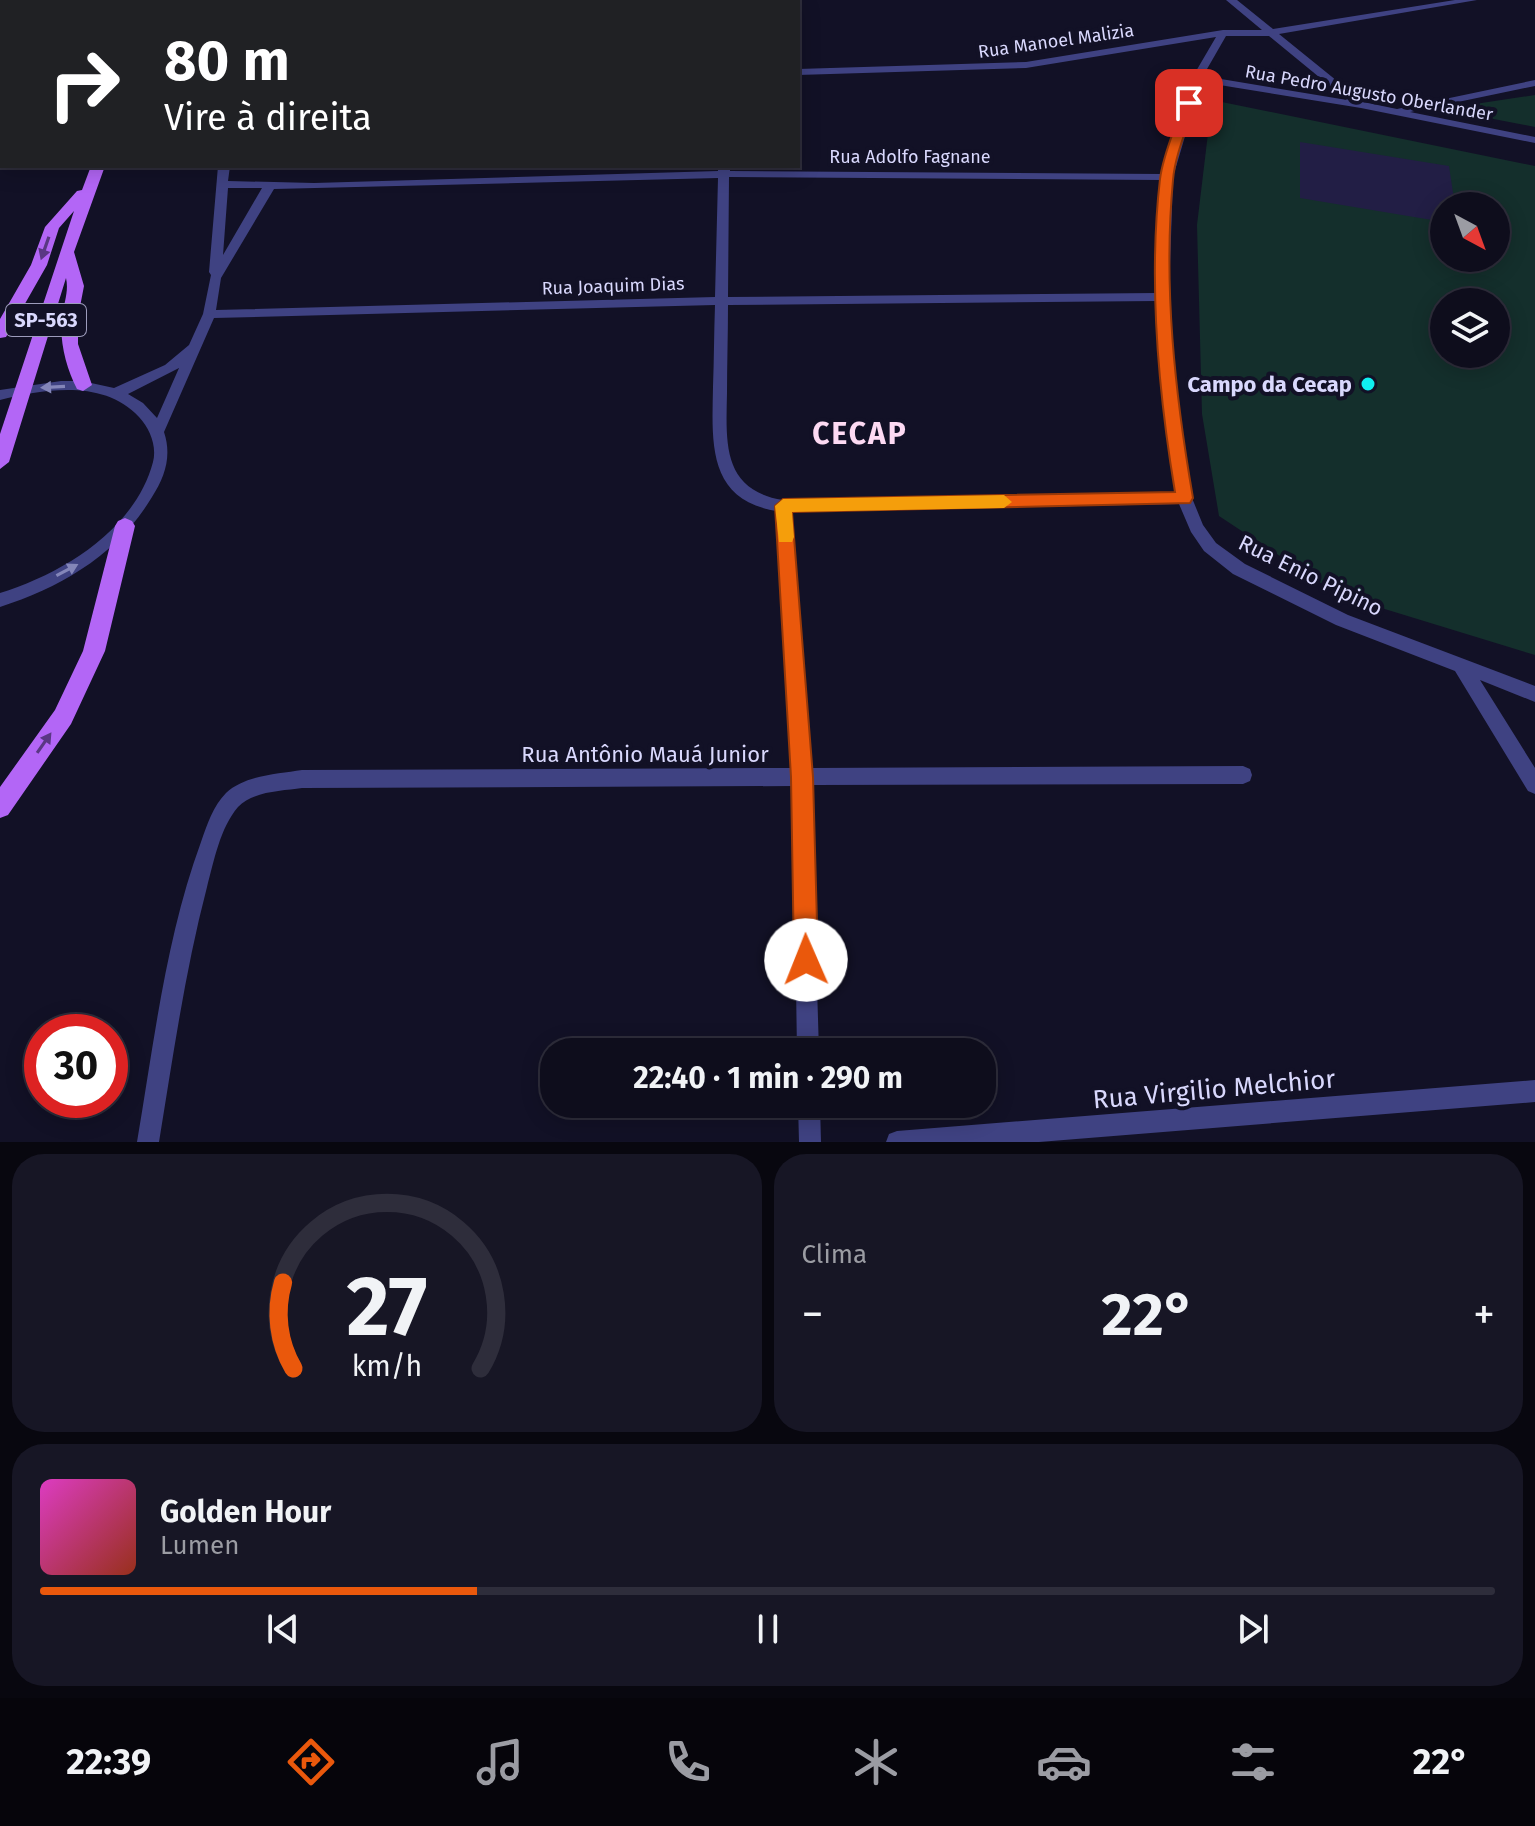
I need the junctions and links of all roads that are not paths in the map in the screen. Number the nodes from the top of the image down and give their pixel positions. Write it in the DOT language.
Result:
graph roads {
  1 [pos="1231,0"];
  2 [pos="1472,0"];
  3 [pos="1223,33"];
  4 [pos="1269,33"];
  5 [pos="800,72"];
  6 [pos="1197,78"];
  7 [pos="1535,83"];
  8 [pos="1361,105"];
  9 [pos="1393,112"];
  10 [pos="1535,140"];
  11 [pos="97,168"];
  12 [pos="224,168"];
  13 [pos="724,170"];
  14 [pos="1167,177"];
  15 [pos="221,184"];
  16 [pos="90,185"];
  17 [pos="270,185"];
  18 [pos="67,251"];
  19 [pos="215,278"];
  20 [pos="1163,297"];
  21 [pos="721,301"];
  22 [pos="209,314"];
  23 [pos="0,333"];
  24 [pos="198,341"];
  25 [pos="83,385"];
  26 [pos="24,389"];
  27 [pos="117,393"];
  28 [pos="0,395"];
  29 [pos="158,431"];
  30 [pos="0,462"];
  31 [pos="1184,498"];
  32 [pos="783,506"];
  33 [pos="125,526"];
  34 [pos="0,600"];
  35 [pos="1460,664"];
  36 [pos="1535,694"];
  37 [pos="1243,775"];
  38 [pos="802,777"];
  39 [pos="1535,785"];
  40 [pos="0,807"];
  41 [pos="808,1038"];
  42 [pos="1535,1091"];
  43 [pos="809,1118"];
  44 [pos="148,1142"];
  45 [pos="810,1142"];
  46 [pos="897,1142"];
  1 -- 4 [label="street"];
  2 -- 4 [label="street, Rua Manoel Malizia"];
  3 -- 4 [label="street, Rua Manoel Malizia"];
  3 -- 5 [label="street, Rua Manoel Malizia"];
  3 -- 6 [label="street, Rua Enio Pipino"];
  4 -- 8 [label="street"];
  6 -- 8 [label="street, Rua Pedro Augusto Oberlander"];
  6 -- 14 [label="street, Rua Enio Pipino"];
  7 -- 9 [label="street"];
  8 -- 9 [label="street, Rua Pedro Augusto Oberlander"];
  9 -- 10 [label="street, Rua Pedro Augusto Oberlander"];
  11 -- 16 [label="main road, SP-563"];
  12 -- 15 [label="street"];
  13 -- 14 [label="street, Rua Adolfo Fagnane"];
  13 -- 17 [label="street, Rua Adolfo Fagnane"];
  13 -- 21 [label="street"];
  14 -- 20 [label="street, Rua Enio Pipino"];
  15 -- 17 [label="street, Rua Adolfo Fagnane"];
  15 -- 19 [label="street"];
  16 -- 18 [label="main road, SP-563"];
  16 -- 23 [label="main road, one-way"];
  17 -- 19 [label="street"];
  18 -- 25 [label="main road"];
  18 -- 26 [label="main road, SP-563"];
  19 -- 22 [label="street"];
  20 -- 21 [label="street, Rua Joaquim Dias"];
  20 -- 31 [label="street, Rua Enio Pipino"];
  21 -- 22 [label="street, Rua Joaquim Dias"];
  21 -- 32 [label="street"];
  22 -- 24 [label="street"];
  24 -- 27 [label="street"];
  24 -- 29 [label="street"];
  25 -- 26 [label="street, one-way"];
  25 -- 27 [label="street"];
  26 -- 28 [label="street"];
  26 -- 30 [label="main road, SP-563"];
  27 -- 29 [label="street"];
  29 -- 33 [label="street"];
  31 -- 32 [label="street"];
  31 -- 35 [label="street, Rua Enio Pipino"];
  32 -- 38 [label="street"];
  34 -- 33 [label="street, one-way"];
  40 -- 33 [label="main road, one-way"];
  35 -- 36 [label="street, Rua Enio Pipino"];
  35 -- 39 [label="street"];
  37 -- 38 [label="street, Rua Antônio Mauá Junior"];
  38 -- 41 [label="street"];
  38 -- 44 [label="street, Rua Antônio Mauá Junior"];
  42 -- 46 [label="street, Rua Virgilio Melchior"];
  43 -- 45 [label="street"];
}
